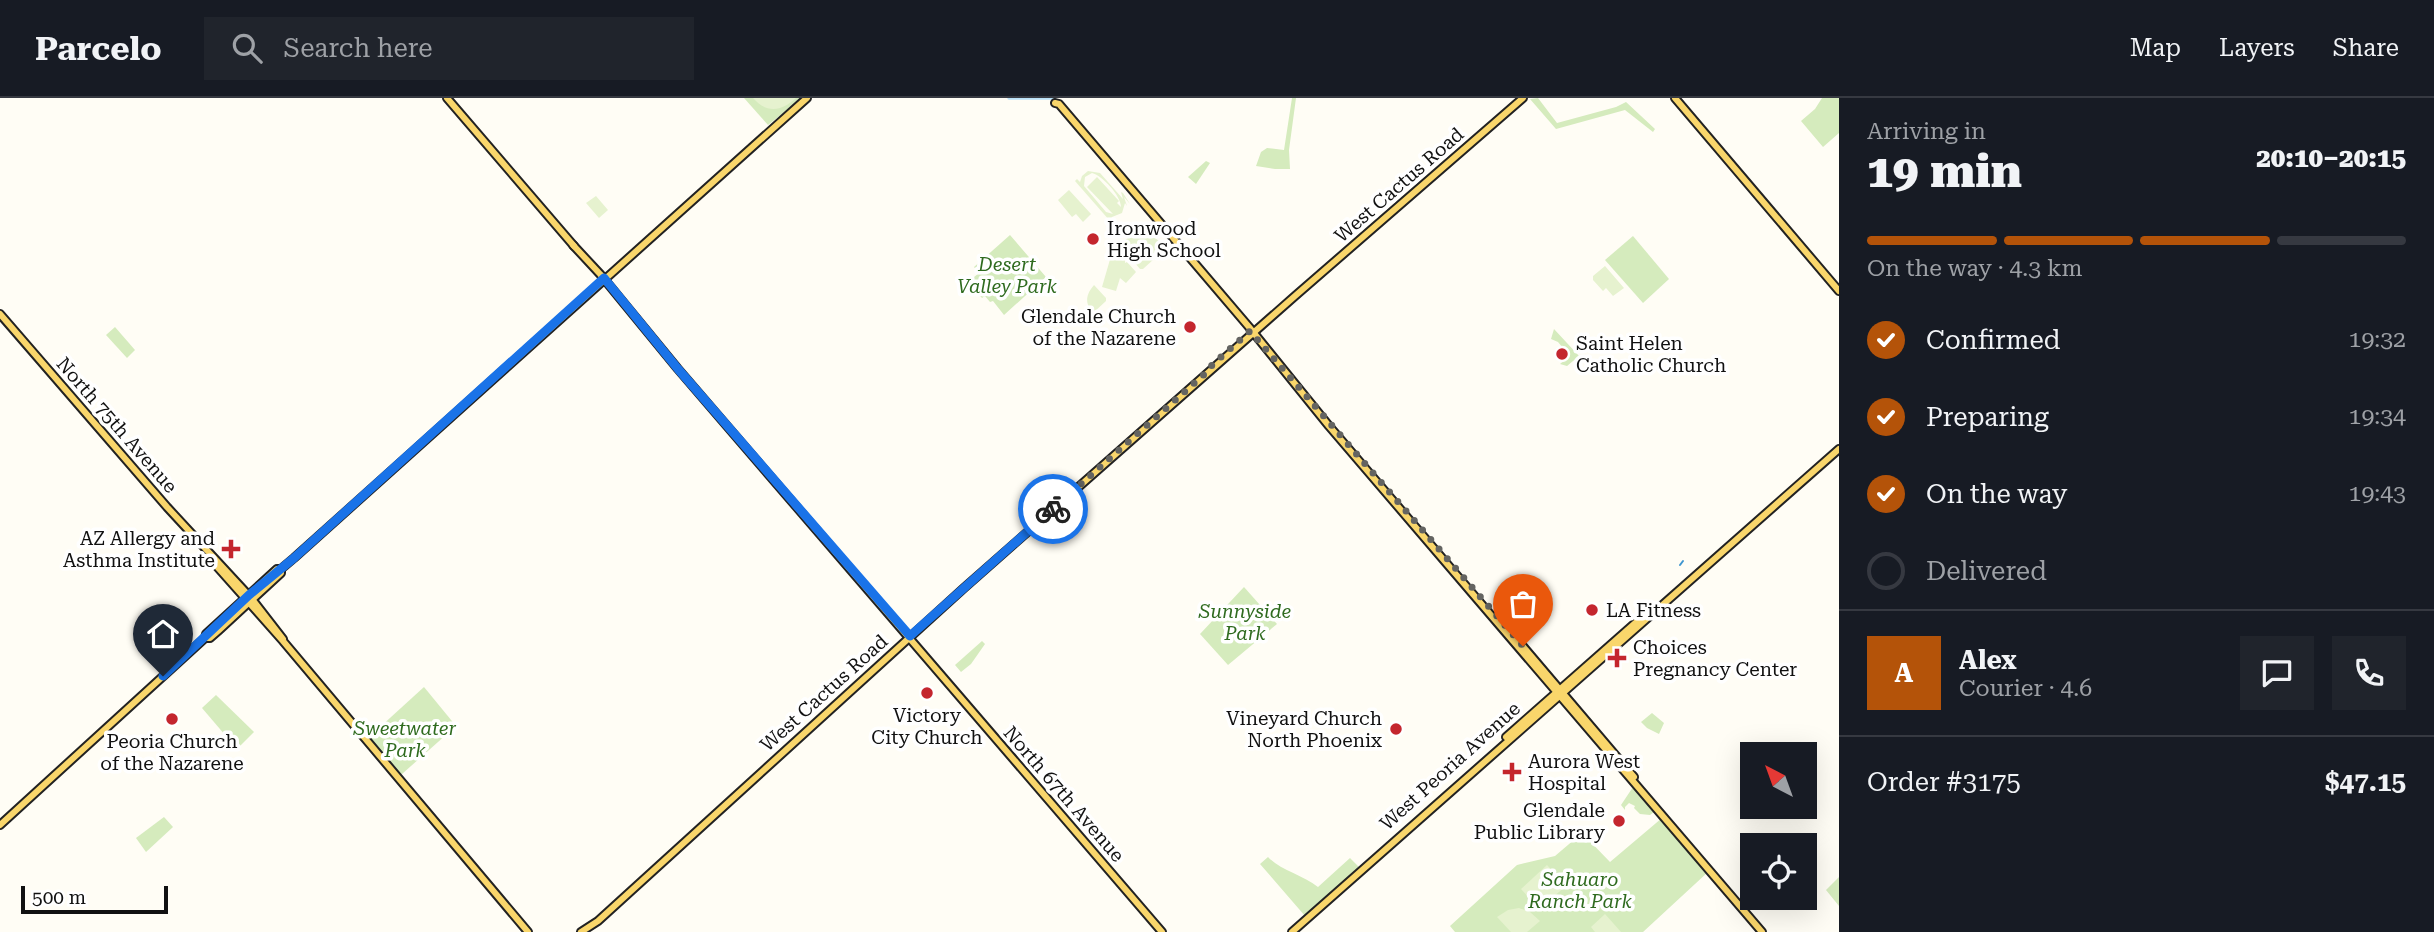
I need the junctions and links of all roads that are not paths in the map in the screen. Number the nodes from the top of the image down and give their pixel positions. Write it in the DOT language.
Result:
graph roads {
  1 [pos="447,98"];
  2 [pos="807,98"];
  3 [pos="1523,98"];
  4 [pos="1675,98"];
  5 [pos="1053,100"];
  6 [pos="603,280"];
  7 [pos="1839,291"];
  8 [pos="0,314"];
  9 [pos="1251,333"];
  10 [pos="1839,449"];
  11 [pos="248,599"];
  12 [pos="909,637"];
  13 [pos="1559,692"];
  14 [pos="1579,720"];
  15 [pos="1525,722"];
  16 [pos="1595,731"];
  17 [pos="1636,782"];
  18 [pos="1446,790"];
  19 [pos="1430,810"];
  20 [pos="0,825"];
  21 [pos="1382,851"];
  22 [pos="530,930"];
  23 [pos="586,931"];
  24 [pos="1162,932"];
  25 [pos="1292,932"];
  26 [pos="1762,932"];
  1 -- 6 [label="main road, North 67th Avenue"];
  2 -- 6 [label="main road"];
  3 -- 9 [label="main road, West Cactus Road"];
  4 -- 7 [label="main road"];
  5 -- 9 [label="main road"];
  6 -- 11 [label="main road"];
  6 -- 12 [label="main road, North 67th Avenue"];
  8 -- 11 [label="main road, North 75th Avenue"];
  9 -- 12 [label="main road, West Cactus Road"];
  9 -- 13 [label="main road"];
  10 -- 13 [label="main road, West Peoria Avenue"];
  11 -- 20 [label="main road"];
  11 -- 22 [label="main road, North 75th Avenue"];
  12 -- 23 [label="main road, West Cactus Road"];
  12 -- 24 [label="main road, North 67th Avenue"];
  13 -- 14 [label="main road"];
  13 -- 15 [label="main road, West Peoria Avenue"];
  13 -- 16 [label="main road"];
  14 -- 16 [label="main road"];
  14 -- 17 [label="main road"];
  15 -- 18 [label="main road, West Peoria Avenue"];
  15 -- 19 [label="main road, West Peoria Avenue"];
  16 -- 17 [label="main road"];
  17 -- 26 [label="main road"];
  18 -- 19 [label="main road"];
  18 -- 21 [label="main road, West Peoria Avenue"];
  19 -- 21 [label="main road, West Peoria Avenue"];
  21 -- 25 [label="main road, West Peoria Avenue"];
}
